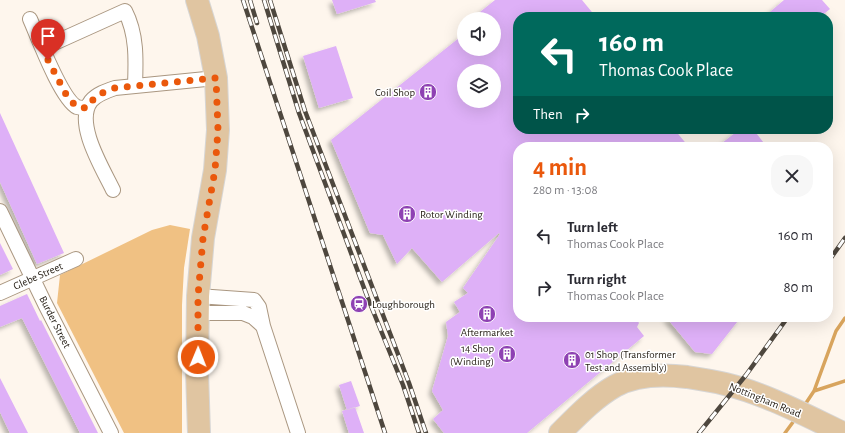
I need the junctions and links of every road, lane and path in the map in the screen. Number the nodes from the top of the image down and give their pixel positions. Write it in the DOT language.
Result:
graph roads {
  1 [pos="197,0"];
  2 [pos="30,19"];
  3 [pos="43,48"];
  4 [pos="216,78"];
  5 [pos="135,85"];
  6 [pos="87,108"];
  7 [pos="113,190"];
  8 [pos="0,211"];
  9 [pos="76,259"];
  10 [pos="33,280"];
  11 [pos="0,294"];
  12 [pos="198,305"];
  13 [pos="842,432"];
  14 [pos="111,433"];
  15 [pos="199,433"];
  16 [pos="298,433"];
  17 [pos="560,433"];
  1 -- 4 [label="main road"];
  2 -- 3 [label="street"];
  3 -- 5 [label="street"];
  3 -- 6 [label="street"];
  4 -- 5 [label="street"];
  4 -- 12 [label="main road"];
  5 -- 6 [label="street"];
  6 -- 7 [label="street"];
  8 -- 10 [label="street, Burder Street"];
  9 -- 10 [label="street, Glebe Street"];
  10 -- 11 [label="street, Glebe Street"];
  10 -- 14 [label="street, Burder Street"];
  12 -- 15 [label="main road"];
  12 -- 16 [label="street"];
  13 -- 17 [label="main road, Nottingham Road"];
}
